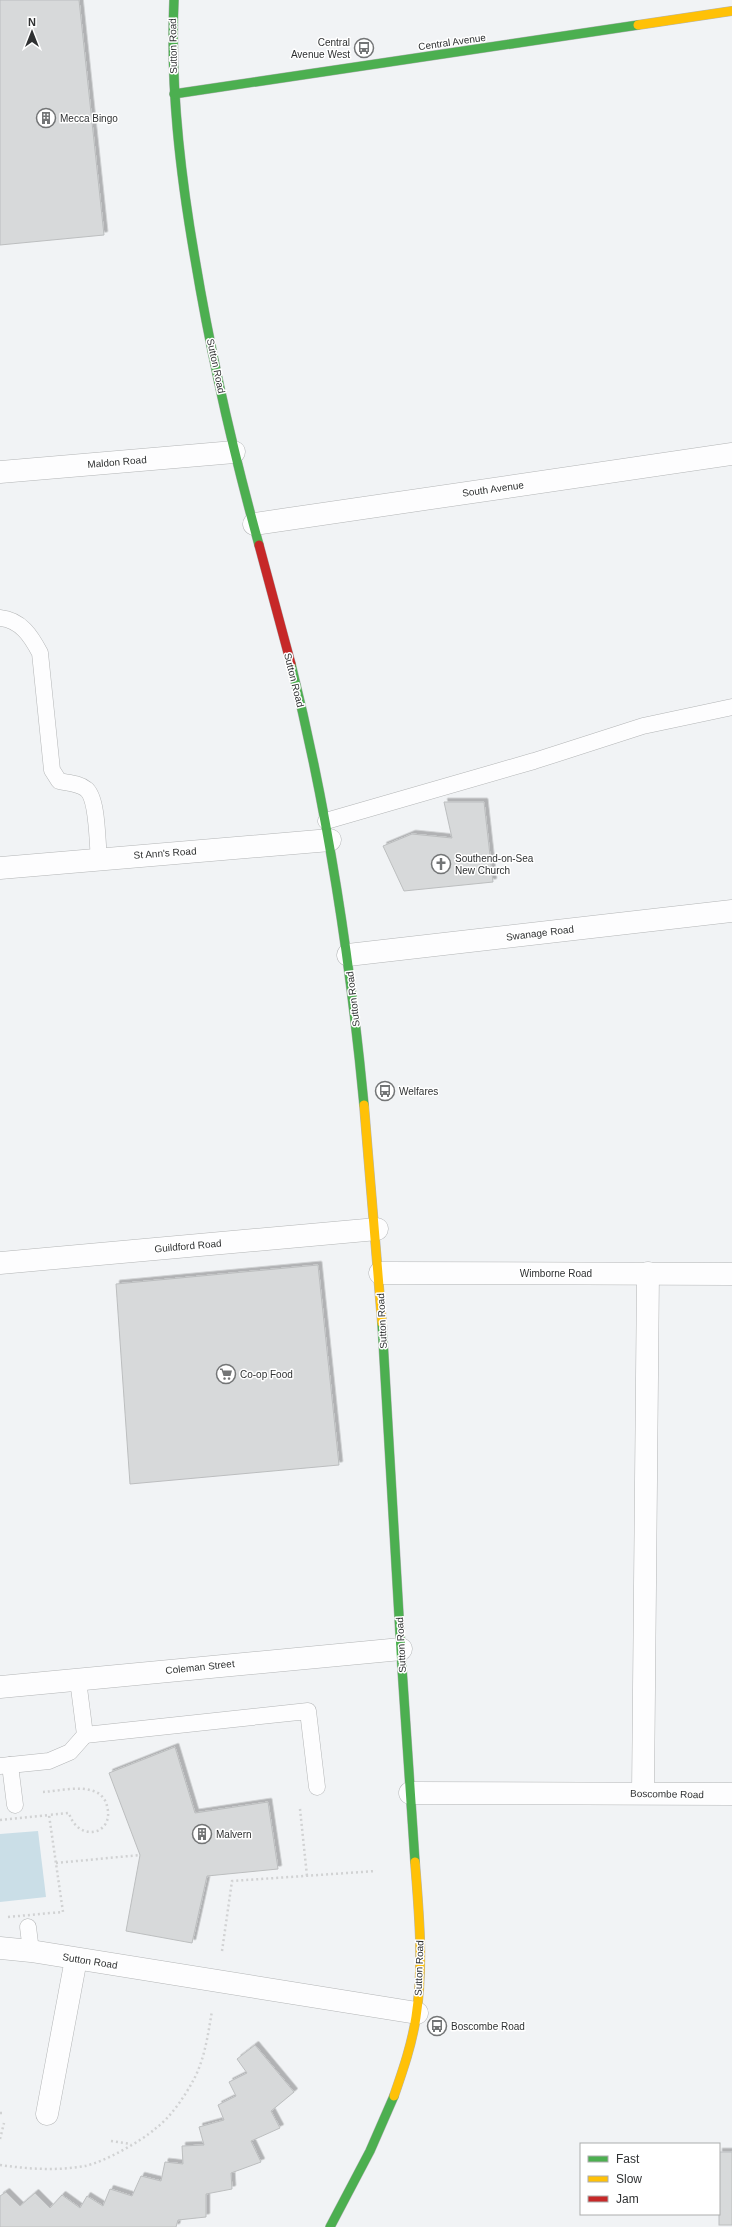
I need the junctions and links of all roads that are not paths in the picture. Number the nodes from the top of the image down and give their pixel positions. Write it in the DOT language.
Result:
graph roads {
  1 [pos="174,0"];
  2 [pos="732,11"];
  3 [pos="174,94"];
  4 [pos="234,452"];
  5 [pos="732,454"];
  6 [pos="0,472"];
  7 [pos="254,524"];
  8 [pos="0,618"];
  9 [pos="732,707"];
  10 [pos="328,830"];
  11 [pos="99,858"];
  12 [pos="0,868"];
  13 [pos="732,911"];
  14 [pos="348,955"];
  15 [pos="377,1229"];
  16 [pos="0,1263"];
  17 [pos="380,1273"];
  18 [pos="648,1273"];
  19 [pos="732,1274"];
  20 [pos="401,1648"];
  21 [pos="78,1680"];
  22 [pos="0,1687"];
  23 [pos="85,1735"];
  24 [pos="5,1765"];
  25 [pos="317,1787"];
  26 [pos="410,1793"];
  27 [pos="643,1793"];
  28 [pos="732,1794"];
  29 [pos="15,1805"];
  30 [pos="28,1927"];
  31 [pos="0,1948"];
  32 [pos="31,1951"];
  33 [pos="76,1959"];
  34 [pos="416,2014"];
  35 [pos="47,2114"];
  36 [pos="330,2227"];
  1 -- 3 [label="main road, Sutton Road"];
  2 -- 3 [label="main road, Central Avenue"];
  3 -- 4 [label="main road, Sutton Road"];
  4 -- 6 [label="street, Maldon Road"];
  4 -- 7 [label="main road, Sutton Road"];
  5 -- 7 [label="street, South Avenue"];
  7 -- 10 [label="main road, Sutton Road"];
  8 -- 11 [label="lane"];
  9 -- 10 [label="lane"];
  10 -- 11 [label="street, St Ann's Road"];
  10 -- 14 [label="main road, Sutton Road"];
  11 -- 12 [label="street, St Ann's Road"];
  13 -- 14 [label="street, Swanage Road"];
  14 -- 15 [label="main road, Sutton Road"];
  15 -- 16 [label="street, Guildford Road"];
  15 -- 17 [label="main road, Sutton Road"];
  17 -- 18 [label="street, Wimborne Road"];
  17 -- 20 [label="main road, Sutton Road"];
  18 -- 19 [label="street, Wimborne Road"];
  18 -- 27 [label="street"];
  20 -- 21 [label="street, Coleman Street"];
  20 -- 26 [label="main road, Sutton Road"];
  21 -- 22 [label="street, Coleman Street"];
  21 -- 23 [label="lane"];
  23 -- 24 [label="lane"];
  23 -- 25 [label="lane"];
  24 -- 29 [label="lane"];
  26 -- 27 [label="street, Boscombe Road"];
  26 -- 34 [label="main road, Sutton Road"];
  27 -- 28 [label="street, Boscombe Road"];
  30 -- 32 [label="lane"];
  31 -- 32 [label="street, Sutton Road"];
  32 -- 33 [label="street, Sutton Road"];
  33 -- 34 [label="street, Sutton Road"];
  33 -- 35 [label="street"];
  34 -- 36 [label="main road, Sutton Road"];
}
